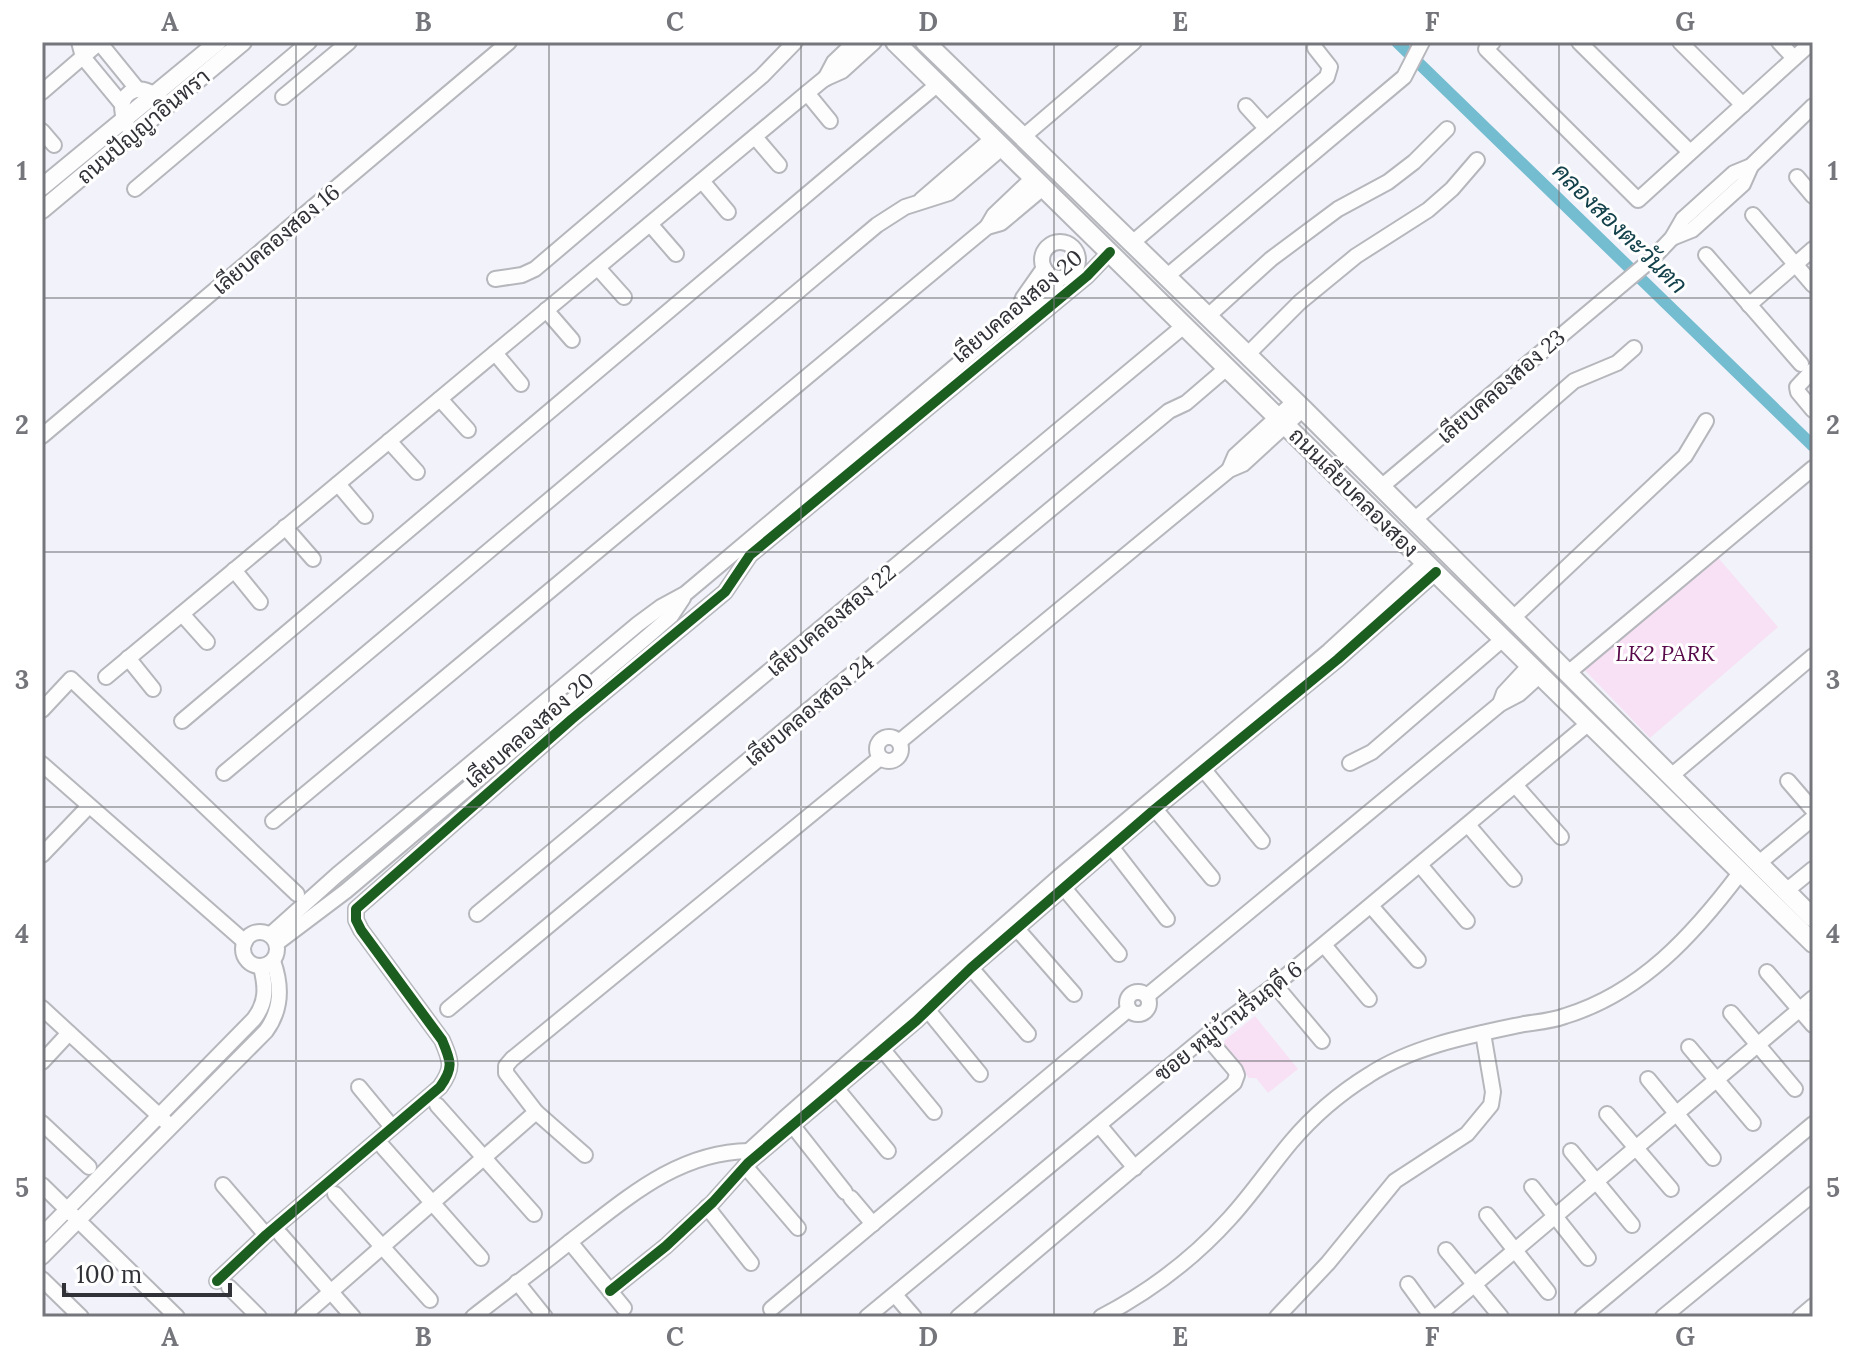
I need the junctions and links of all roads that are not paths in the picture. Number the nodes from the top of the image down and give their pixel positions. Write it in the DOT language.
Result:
graph roads {
  1 [pos="100,42"];
  2 [pos="218,42"];
  3 [pos="243,42"];
  4 [pos="309,42"];
  5 [pos="349,42"];
  6 [pos="509,42"];
  7 [pos="795,42"];
  8 [pos="855,42"];
  9 [pos="874,42"];
  10 [pos="895,42"];
  11 [pos="925,42"];
  12 [pos="1134,42"];
  13 [pos="1493,42"];
  14 [pos="1579,42"];
  15 [pos="1680,42"];
  16 [pos="1779,42"];
  17 [pos="1812,42"];
  18 [pos="1420,47"];
  19 [pos="1315,48"];
  20 [pos="81,49"];
  21 [pos="1794,58"];
  22 [pos="824,79"];
  23 [pos="938,84"];
  24 [pos="138,90"];
  25 [pos="42,92"];
  26 [pos="807,93"];
  27 [pos="283,97"];
  28 [pos="161,100"];
  29 [pos="121,103"];
  30 [pos="1743,105"];
  31 [pos="1246,106"];
  32 [pos="1813,106"];
  33 [pos="830,121"];
  34 [pos="128,127"];
  35 [pos="1266,128"];
  36 [pos="1447,129"];
  37 [pos="42,131"];
  38 [pos="755,137"];
  39 [pos="1023,137"];
  40 [pos="998,142"];
  41 [pos="54,145"];
  42 [pos="1690,152"];
  43 [pos="1477,160"];
  44 [pos="779,165"];
  45 [pos="1797,177"];
  46 [pos="702,181"];
  47 [pos="1039,182"];
  48 [pos="42,187"];
  49 [pos="135,189"];
  50 [pos="1813,196"];
  51 [pos="42,210"];
  52 [pos="728,212"];
  53 [pos="1753,215"];
  54 [pos="650,224"];
  55 [pos="1088,231"];
  56 [pos="1132,243"];
  57 [pos="1072,246"];
  58 [pos="1813,249"];
  59 [pos="1110,252"];
  60 [pos="676,254"];
  61 [pos="1706,255"];
  62 [pos="1795,264"];
  63 [pos="598,268"];
  64 [pos="1044,268"];
  65 [pos="1166,277"];
  66 [pos="1060,278"];
  67 [pos="495,279"];
  68 [pos="1813,285"];
  69 [pos="624,297"];
  70 [pos="1749,305"];
  71 [pos="546,310"];
  72 [pos="1017,315"];
  73 [pos="1207,317"];
  74 [pos="1185,325"];
  75 [pos="572,340"];
  76 [pos="1634,348"];
  77 [pos="1243,352"];
  78 [pos="495,353"];
  79 [pos="1225,364"];
  80 [pos="1807,367"];
  81 [pos="521,384"];
  82 [pos="440,399"];
  83 [pos="1299,405"];
  84 [pos="1813,410"];
  85 [pos="1281,420"];
  86 [pos="1706,421"];
  87 [pos="468,430"];
  88 [pos="42,436"];
  89 [pos="389,441"];
  90 [pos="1812,469"];
  91 [pos="417,472"];
  92 [pos="338,484"];
  93 [pos="1381,487"];
  94 [pos="365,516"];
  95 [pos="1414,520"];
  96 [pos="285,527"];
  97 [pos="313,559"];
  98 [pos="1430,568"];
  99 [pos="234,570"];
  100 [pos="685,594"];
  101 [pos="260,602"];
  102 [pos="182,614"];
  103 [pos="1513,618"];
  104 [pos="1503,639"];
  105 [pos="207,642"];
  106 [pos="1813,656"];
  107 [pos="128,658"];
  108 [pos="1535,670"];
  109 [pos="1568,673"];
  110 [pos="106,677"];
  111 [pos="153,689"];
  112 [pos="42,710"];
  113 [pos="1262,714"];
  114 [pos="182,721"];
  115 [pos="1589,723"];
  116 [pos="498,742"];
  117 [pos="508,754"];
  118 [pos="1350,763"];
  119 [pos="42,764"];
  120 [pos="1204,770"];
  121 [pos="224,773"];
  122 [pos="1671,776"];
  123 [pos="1788,781"];
  124 [pos="1516,786"];
  125 [pos="88,807"];
  126 [pos="1155,809"];
  127 [pos="1813,810"];
  128 [pos="1813,818"];
  129 [pos="273,821"];
  130 [pos="1468,825"];
  131 [pos="1561,837"];
  132 [pos="1262,841"];
  133 [pos="1108,842"];
  134 [pos="42,855"];
  135 [pos="1759,863"];
  136 [pos="1420,865"];
  137 [pos="1813,869"];
  138 [pos="1740,873"];
  139 [pos="1212,878"];
  140 [pos="1514,879"];
  141 [pos="1064,888"];
  142 [pos="1786,891"];
  143 [pos="297,894"];
  144 [pos="1371,906"];
  145 [pos="477,914"];
  146 [pos="1813,918"];
  147 [pos="1167,919"];
  148 [pos="1467,921"];
  149 [pos="1013,925"];
  150 [pos="273,939"];
  151 [pos="245,942"];
  152 [pos="1813,943"];
  153 [pos="1324,945"];
  154 [pos="1119,954"];
  155 [pos="1418,960"];
  156 [pos="267,964"];
  157 [pos="971,968"];
  158 [pos="1767,972"];
  159 [pos="1275,985"];
  160 [pos="1074,994"];
  161 [pos="1813,998"];
  162 [pos="1369,999"];
  163 [pos="924,1006"];
  164 [pos="42,1008"];
  165 [pos="448,1009"];
  166 [pos="1800,1009"];
  167 [pos="1731,1013"];
  168 [pos="1813,1025"];
  169 [pos="69,1033"];
  170 [pos="1483,1033"];
  171 [pos="1028,1034"];
  172 [pos="1206,1036"];
  173 [pos="1322,1041"];
  174 [pos="1758,1044"];
  175 [pos="1689,1047"];
  176 [pos="883,1050"];
  177 [pos="42,1062"];
  178 [pos="980,1074"];
  179 [pos="1648,1079"];
  180 [pos="1717,1080"];
  181 [pos="833,1084"];
  182 [pos="359,1087"];
  183 [pos="1795,1089"];
  184 [pos="437,1105"];
  185 [pos="536,1112"];
  186 [pos="934,1112"];
  187 [pos="1607,1114"];
  188 [pos="1677,1114"];
  189 [pos="159,1116"];
  190 [pos="42,1123"];
  191 [pos="1753,1123"];
  192 [pos="1813,1124"];
  193 [pos="1099,1125"];
  194 [pos="793,1126"];
  195 [pos="171,1127"];
  196 [pos="392,1127"];
  197 [pos="383,1147"];
  198 [pos="1637,1148"];
  199 [pos="888,1151"];
  200 [pos="1571,1151"];
  201 [pos="585,1155"];
  202 [pos="1713,1158"];
  203 [pos="485,1159"];
  204 [pos="750,1159"];
  205 [pos="89,1167"];
  206 [pos="1135,1168"];
  207 [pos="1597,1182"];
  208 [pos="42,1185"];
  209 [pos="223,1185"];
  210 [pos="1532,1187"];
  211 [pos="1671,1189"];
  212 [pos="335,1194"];
  213 [pos="1813,1194"];
  214 [pos="433,1204"];
  215 [pos="707,1207"];
  216 [pos="74,1214"];
  217 [pos="534,1214"];
  218 [pos="1487,1215"];
  219 [pos="1556,1217"];
  220 [pos="873,1224"];
  221 [pos="1632,1225"];
  222 [pos="798,1228"];
  223 [pos="42,1235"];
  224 [pos="273,1235"];
  225 [pos="570,1242"];
  226 [pos="382,1248"];
  227 [pos="1446,1250"];
  228 [pos="1517,1250"];
  229 [pos="42,1257"];
  230 [pos="481,1258"];
  231 [pos="1588,1258"];
  232 [pos="751,1263"];
  233 [pos="42,1279"];
  234 [pos="517,1282"];
  235 [pos="1408,1284"];
  236 [pos="1475,1284"];
  237 [pos="610,1291"];
  238 [pos="331,1292"];
  239 [pos="1548,1292"];
  240 [pos="895,1295"];
  241 [pos="430,1300"];
  242 [pos="1813,1306"];
  243 [pos="624,1308"];
  244 [pos="771,1309"];
  245 [pos="81,1317"];
  246 [pos="177,1317"];
  247 [pos="259,1317"];
  248 [pos="302,1317"];
  249 [pos="353,1317"];
  250 [pos="473,1317"];
  251 [pos="545,1317"];
  252 [pos="867,1317"];
  253 [pos="914,1317"];
  254 [pos="958,1317"];
  255 [pos="1101,1317"];
  256 [pos="1277,1317"];
  257 [pos="1434,1317"];
  258 [pos="1501,1317"];
  259 [pos="1582,1317"];
  260 [pos="1663,1317"];
  261 [pos="1800,1317"];
  1 -- 20 [label="street"];
  1 -- 24 [label="street"];
  2 -- 28 [label="street, ถนนปัญญาอินทรา"];
  3 -- 28 [label="street, ถนนปัญญาอินทรา"];
  4 -- 49 [label="street"];
  5 -- 27 [label="street"];
  6 -- 88 [label="street, เลียบคลองสอง 16"];
  7 -- 67 [label="street"];
  8 -- 22 [label="street"];
  9 -- 22 [label="street"];
  10 -- 23 [label="main road, ถนนเลียบคลองสอง"];
  11 -- 39 [label="main road, ถนนเลียบคลองสอง"];
  12 -- 39 [label="street"];
  13 -- 42 [label="street"];
  14 -- 42 [label="street"];
  15 -- 30 [label="street"];
  16 -- 21 [label="street"];
  17 -- 21 [label="street"];
  18 -- 65 [label="street"];
  19 -- 35 [label="street"];
  20 -- 25 [label="street"];
  20 -- 29 [label="street"];
  21 -- 30 [label="street"];
  22 -- 26 [label="street"];
  23 -- 40 [label="main road, ถนนเลียบคลองสอง"];
  23 -- 114 [label="street"];
  24 -- 28 [label="street"];
  24 -- 29 [label="street"];
  26 -- 33 [label="street"];
  26 -- 38 [label="street"];
  28 -- 34 [label="street, ถนนปัญญาอินทรา"];
  29 -- 34 [label="street"];
  30 -- 42 [label="street"];
  31 -- 35 [label="street"];
  32 -- 93 [label="street, เลียบคลองสอง 23"];
  34 -- 48 [label="street, ถนนปัญญาอินทรา"];
  34 -- 51 [label="street, ถนนปัญญาอินทรา"];
  35 -- 56 [label="street"];
  36 -- 73 [label="street"];
  37 -- 41 [label="street"];
  38 -- 44 [label="street"];
  38 -- 46 [label="street"];
  39 -- 56 [label="main road, ถนนเลียบคลองสอง"];
  40 -- 47 [label="main road, ถนนเลียบคลองสอง"];
  40 -- 121 [label="street"];
  43 -- 77 [label="street"];
  45 -- 50 [label="street"];
  46 -- 52 [label="street"];
  46 -- 54 [label="street"];
  47 -- 55 [label="main road, ถนนเลียบคลองสอง"];
  47 -- 129 [label="street"];
  53 -- 62 [label="street"];
  54 -- 60 [label="street"];
  54 -- 63 [label="street"];
  55 -- 57 [label="street"];
  55 -- 59 [label="main road, ถนนเลียบคลองสอง"];
  56 -- 65 [label="main road, ถนนเลียบคลองสอง"];
  57 -- 64 [label="street"];
  57 -- 66 [label="street"];
  58 -- 62 [label="street"];
  59 -- 74 [label="main road, ถนนเลียบคลองสอง"];
  59 -- 196 [label="street, เลียบคลองสอง 20"];
  61 -- 70 [label="street"];
  62 -- 68 [label="street"];
  62 -- 70 [label="street"];
  63 -- 69 [label="street"];
  63 -- 71 [label="street"];
  64 -- 66 [label="street"];
  64 -- 72 [label="street"];
  65 -- 73 [label="main road, ถนนเลียบคลองสอง"];
  66 -- 72 [label="street"];
  70 -- 80 [label="street"];
  71 -- 75 [label="street"];
  71 -- 78 [label="street"];
  72 -- 100 [label="street"];
  73 -- 77 [label="main road, ถนนเลียบคลองสอง"];
  74 -- 79 [label="main road, ถนนเลียบคลองสอง"];
  74 -- 145 [label="street, เลียบคลองสอง 22"];
  76 -- 95 [label="street"];
  77 -- 83 [label="main road, ถนนเลียบคลองสอง"];
  78 -- 81 [label="street"];
  78 -- 82 [label="street"];
  79 -- 85 [label="main road, ถนนเลียบคลองสอง"];
  79 -- 165 [label="street, เลียบคลองสอง 24"];
  80 -- 84 [label="street"];
  82 -- 87 [label="street"];
  82 -- 89 [label="street"];
  83 -- 85 [label="street"];
  83 -- 93 [label="main road, ถนนเลียบคลองสอง"];
  85 -- 98 [label="main road, ถนนเลียบคลองสอง"];
  85 -- 185 [label="street"];
  86 -- 103 [label="street"];
  89 -- 91 [label="street"];
  89 -- 92 [label="street"];
  90 -- 109 [label="street"];
  92 -- 94 [label="street"];
  92 -- 96 [label="street"];
  93 -- 95 [label="main road, ถนนเลียบคลองสอง"];
  95 -- 103 [label="main road, ถนนเลียบคลองสอง"];
  96 -- 97 [label="street"];
  96 -- 99 [label="street"];
  98 -- 104 [label="main road, ถนนเลียบคลองสอง"];
  98 -- 113 [label="street"];
  99 -- 101 [label="street"];
  99 -- 102 [label="street"];
  100 -- 116 [label="street"];
  100 -- 117 [label="street"];
  102 -- 105 [label="street"];
  102 -- 107 [label="street"];
  103 -- 109 [label="main road, ถนนเลียบคลองสอง"];
  104 -- 108 [label="main road, ถนนเลียบคลองสอง"];
  104 -- 118 [label="street"];
  106 -- 122 [label="street"];
  107 -- 110 [label="street"];
  107 -- 111 [label="street"];
  108 -- 115 [label="main road, ถนนเลียบคลองสอง"];
  108 -- 220 [label="street"];
  109 -- 122 [label="main road, ถนนเลียบคลองสอง"];
  112 -- 143 [label="street"];
  113 -- 120 [label="street"];
  113 -- 133 [label="street"];
  115 -- 124 [label="street, ซอย หมู่บ้านรื่นฤดี 6"];
  115 -- 138 [label="main road, ถนนเลียบคลองสอง"];
  116 -- 117 [label="street"];
  116 -- 150 [label="street"];
  117 -- 150 [label="street"];
  119 -- 125 [label="street"];
  120 -- 126 [label="street"];
  120 -- 132 [label="street"];
  122 -- 135 [label="main road, ถนนเลียบคลองสอง"];
  123 -- 127 [label="street"];
  124 -- 130 [label="street, ซอย หมู่บ้านรื่นฤดี 6"];
  124 -- 131 [label="street"];
  125 -- 134 [label="street"];
  125 -- 151 [label="street"];
  126 -- 133 [label="street"];
  126 -- 139 [label="street"];
  128 -- 135 [label="street"];
  130 -- 136 [label="street, ซอย หมู่บ้านรื่นฤดี 6"];
  130 -- 140 [label="street"];
  133 -- 141 [label="street"];
  133 -- 147 [label="street"];
  133 -- 149 [label="street"];
  135 -- 142 [label="main road, ถนนเลียบคลองสอง"];
  136 -- 144 [label="street, ซอย หมู่บ้านรื่นฤดี 6"];
  136 -- 148 [label="street"];
  137 -- 142 [label="street"];
  138 -- 152 [label="main road, ถนนเลียบคลองสอง"];
  138 -- 170 [label="street"];
  141 -- 149 [label="street"];
  141 -- 154 [label="street"];
  142 -- 146 [label="main road, ถนนเลียบคลองสอง"];
  144 -- 153 [label="street, ซอย หมู่บ้านรื่นฤดี 6"];
  144 -- 155 [label="street"];
  149 -- 157 [label="street"];
  149 -- 160 [label="street"];
  149 -- 163 [label="street"];
  150 -- 151 [label="street"];
  150 -- 156 [label="street"];
  151 -- 156 [label="street"];
  153 -- 159 [label="street, ซอย หมู่บ้านรื่นฤดี 6"];
  153 -- 162 [label="street"];
  156 -- 189 [label="street"];
  156 -- 195 [label="street"];
  157 -- 163 [label="street"];
  157 -- 171 [label="street"];
  158 -- 166 [label="street"];
  159 -- 172 [label="street, ซอย หมู่บ้านรื่นฤดี 6"];
  159 -- 173 [label="street"];
  161 -- 166 [label="street"];
  163 -- 176 [label="street"];
  163 -- 178 [label="street"];
  163 -- 181 [label="street"];
  164 -- 169 [label="street"];
  166 -- 168 [label="street"];
  166 -- 174 [label="street"];
  167 -- 174 [label="street"];
  169 -- 177 [label="street"];
  169 -- 189 [label="street"];
  170 -- 255 [label="street"];
  170 -- 256 [label="street"];
  172 -- 193 [label="street, ซอย หมู่บ้านรื่นฤดี 6"];
  172 -- 206 [label="street"];
  174 -- 180 [label="street"];
  174 -- 183 [label="street"];
  175 -- 180 [label="street"];
  176 -- 181 [label="street"];
  176 -- 186 [label="street"];
  179 -- 188 [label="street"];
  180 -- 188 [label="street"];
  180 -- 191 [label="street"];
  181 -- 194 [label="street"];
  181 -- 199 [label="street"];
  181 -- 204 [label="street"];
  182 -- 196 [label="street"];
  184 -- 203 [label="street"];
  185 -- 201 [label="street"];
  185 -- 203 [label="street"];
  187 -- 198 [label="street"];
  188 -- 198 [label="street"];
  188 -- 202 [label="street"];
  189 -- 195 [label="street"];
  189 -- 216 [label="street"];
  190 -- 205 [label="street"];
  192 -- 259 [label="street"];
  193 -- 206 [label="street"];
  193 -- 240 [label="street, ซอย หมู่บ้านรื่นฤดี 6"];
  194 -- 204 [label="street"];
  194 -- 220 [label="street"];
  195 -- 216 [label="street"];
  196 -- 224 [label="street, เลียบคลองสอง 20"];
  197 -- 214 [label="street"];
  198 -- 207 [label="street"];
  198 -- 211 [label="street"];
  200 -- 207 [label="street"];
  203 -- 214 [label="street"];
  203 -- 217 [label="street"];
  204 -- 215 [label="street"];
  204 -- 222 [label="street"];
  204 -- 225 [label="street"];
  206 -- 254 [label="street"];
  207 -- 219 [label="street"];
  207 -- 221 [label="street"];
  208 -- 216 [label="street"];
  209 -- 224 [label="street"];
  210 -- 219 [label="street"];
  212 -- 226 [label="street"];
  213 -- 260 [label="street"];
  214 -- 226 [label="street"];
  214 -- 230 [label="street"];
  215 -- 232 [label="street"];
  215 -- 237 [label="street"];
  216 -- 223 [label="street"];
  216 -- 229 [label="street"];
  216 -- 246 [label="street"];
  218 -- 228 [label="street"];
  219 -- 228 [label="street"];
  219 -- 231 [label="street"];
  220 -- 244 [label="street"];
  224 -- 238 [label="street"];
  224 -- 247 [label="street, เลียบคลองสอง 20"];
  225 -- 234 [label="street"];
  225 -- 237 [label="street"];
  226 -- 238 [label="street"];
  226 -- 241 [label="street"];
  227 -- 236 [label="street"];
  228 -- 236 [label="street"];
  228 -- 239 [label="street"];
  233 -- 245 [label="street"];
  234 -- 250 [label="street"];
  234 -- 251 [label="street"];
  235 -- 257 [label="street"];
  236 -- 257 [label="street"];
  236 -- 258 [label="street"];
  237 -- 243 [label="street"];
  238 -- 248 [label="street"];
  238 -- 249 [label="street"];
  240 -- 252 [label="street, ซอย หมู่บ้านรื่นฤดี 6"];
  240 -- 253 [label="street"];
  242 -- 261 [label="street"];
}
